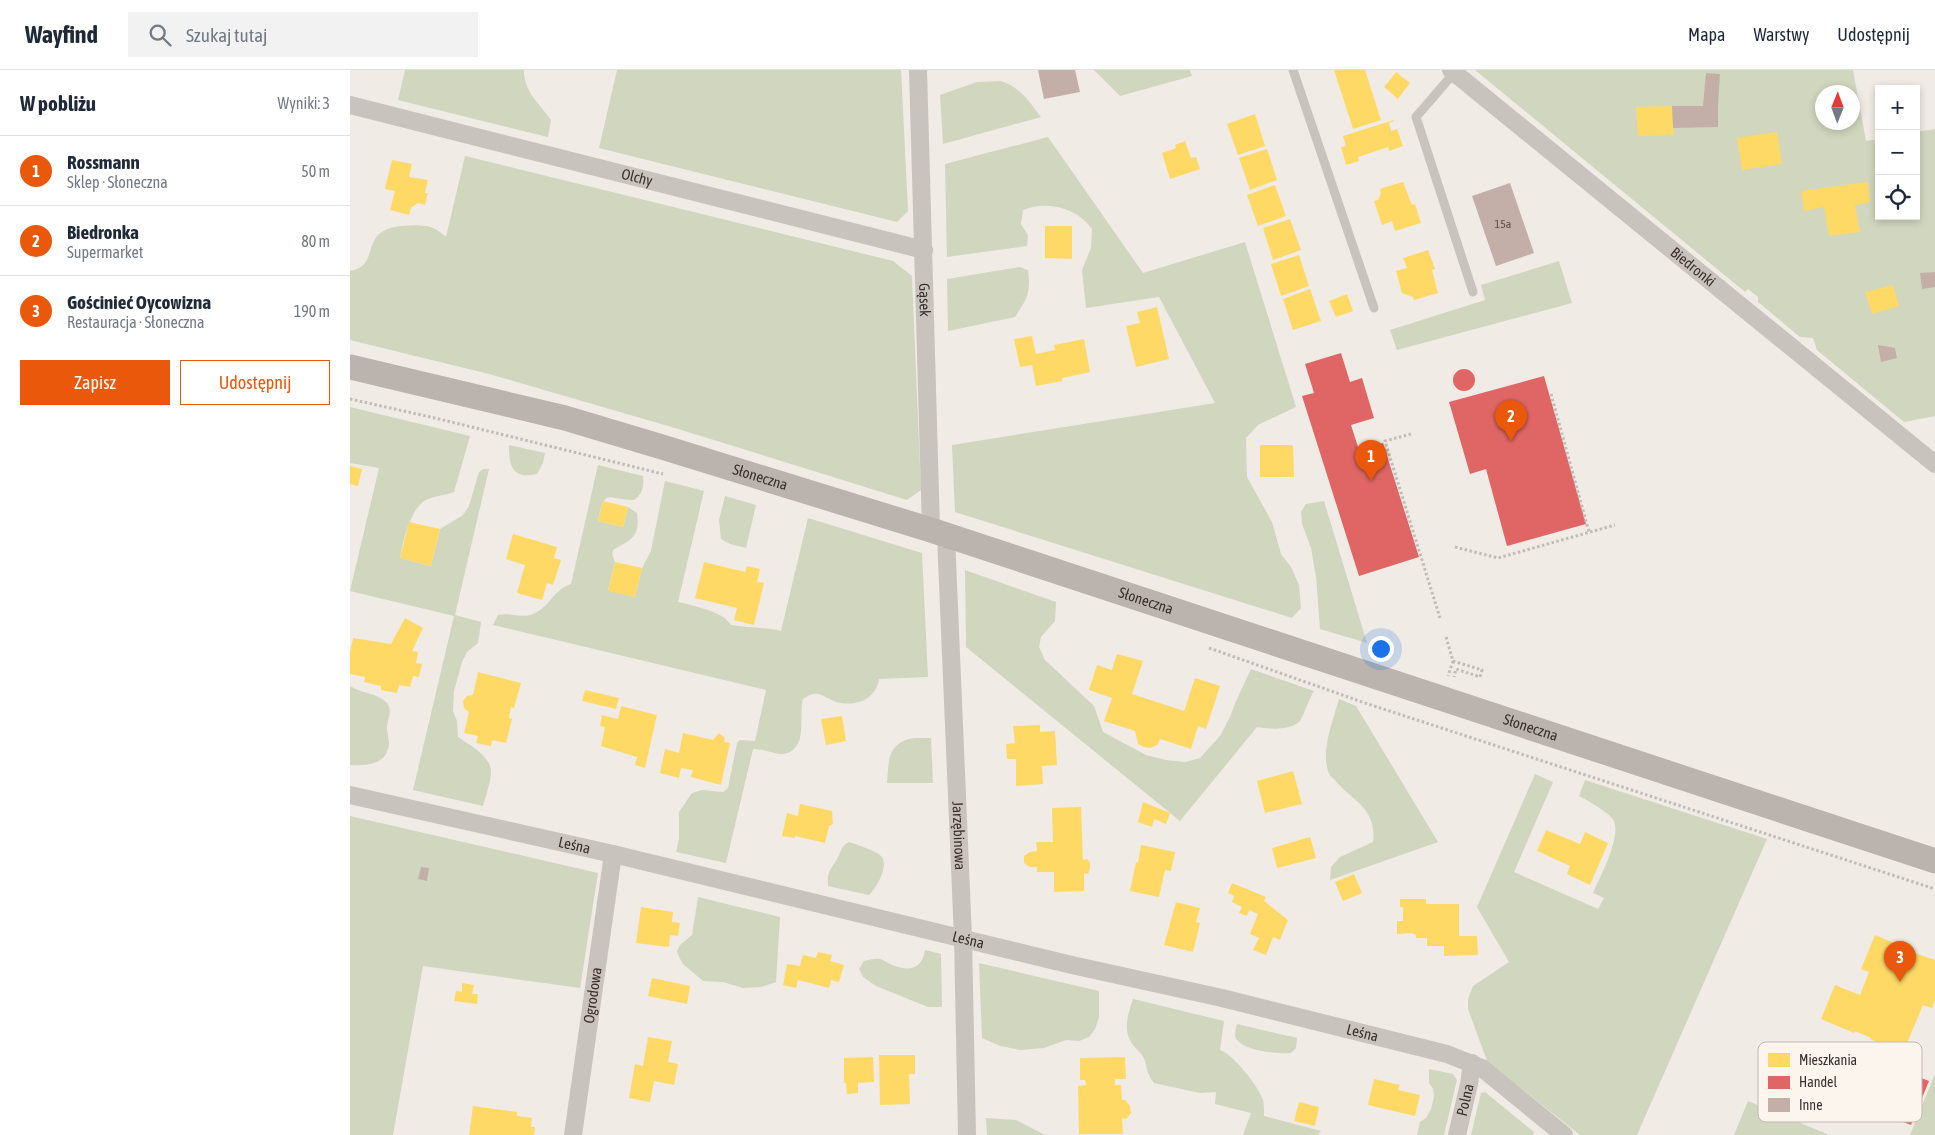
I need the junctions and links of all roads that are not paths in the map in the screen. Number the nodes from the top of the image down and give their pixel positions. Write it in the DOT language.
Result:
graph roads {
  1 [pos="918,70"];
  2 [pos="1293,70"];
  3 [pos="1453,71"];
  4 [pos="350,105"];
  5 [pos="924,250"];
  6 [pos="1473,292"];
  7 [pos="1374,308"];
  8 [pos="350,368"];
  9 [pos="1935,464"];
  10 [pos="939,533"];
  11 [pos="350,795"];
  12 [pos="613,854"];
  13 [pos="1935,861"];
  14 [pos="963,938"];
  15 [pos="1472,1063"];
  16 [pos="573,1135"];
  17 [pos="967,1135"];
  18 [pos="1457,1135"];
  19 [pos="1564,1135"];
  1 -- 5 [label="street, Gąsek"];
  2 -- 7 [label="lane"];
  3 -- 6 [label="lane"];
  3 -- 9 [label="street, Biedronki"];
  4 -- 5 [label="street, Olchy"];
  5 -- 10 [label="street, Gąsek"];
  8 -- 10 [label="main road, Słoneczna"];
  10 -- 13 [label="main road, Słoneczna"];
  10 -- 14 [label="street, Jarzębinowa"];
  11 -- 12 [label="street, Leśna"];
  12 -- 14 [label="street, Leśna"];
  12 -- 16 [label="street, Ogrodowa"];
  14 -- 15 [label="street, Leśna"];
  14 -- 17 [label="street, Jarzębinowa"];
  15 -- 18 [label="street, Polna"];
  15 -- 19 [label="street, Leśna"];
}
